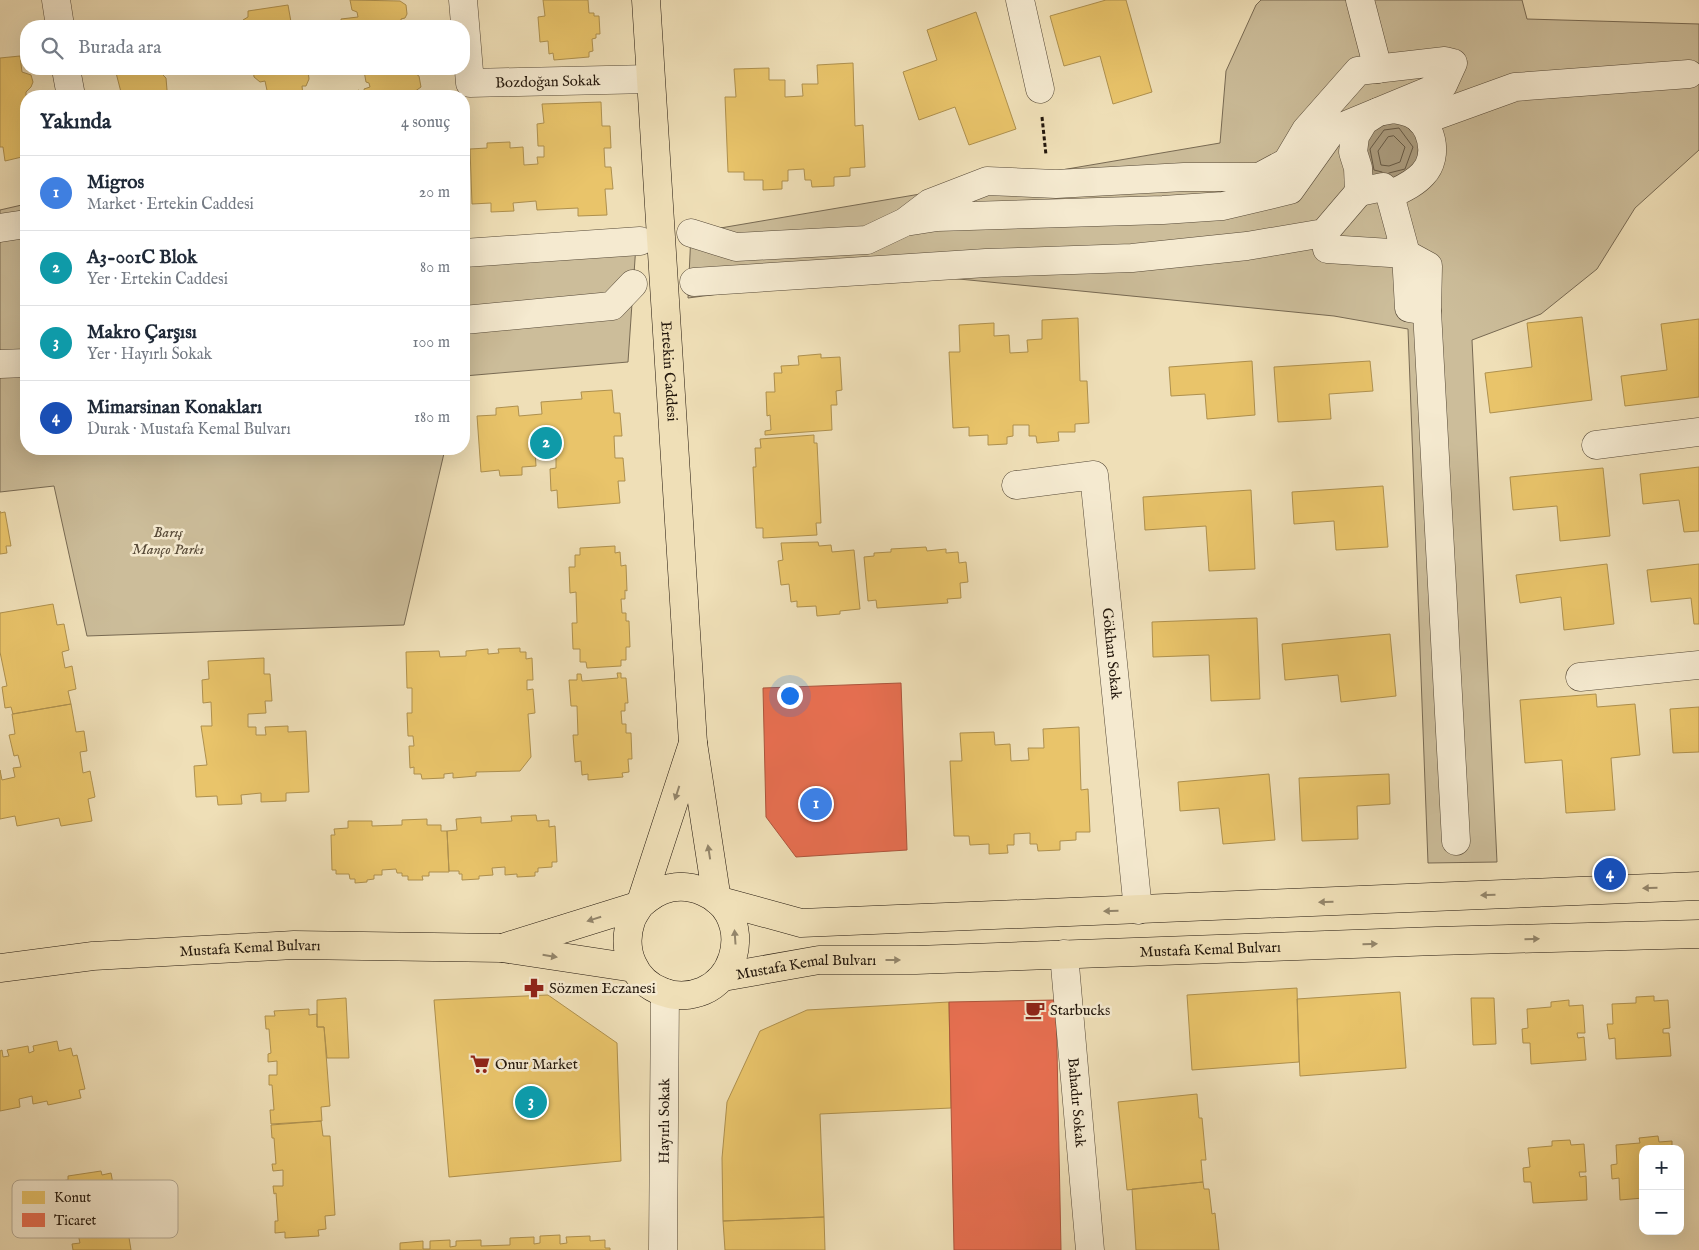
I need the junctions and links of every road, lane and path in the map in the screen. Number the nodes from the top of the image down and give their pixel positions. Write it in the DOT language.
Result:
graph roads {
  1 [pos="56,0"];
  2 [pos="463,0"];
  3 [pos="646,0"];
  4 [pos="1020,0"];
  5 [pos="1360,0"];
  6 [pos="59,20"];
  7 [pos="465,20"];
  8 [pos="1390,68"];
  9 [pos="1689,74"];
  10 [pos="67,75"];
  11 [pos="469,75"];
  12 [pos="650,79"];
  13 [pos="1040,89"];
  14 [pos="70,90"];
  15 [pos="1378,112"];
  16 [pos="1422,121"];
  17 [pos="1049,184"];
  18 [pos="1359,192"];
  19 [pos="1390,196"];
  20 [pos="905,222"];
  21 [pos="20,225"];
  22 [pos="0,228"];
  23 [pos="691,233"];
  24 [pos="1324,233"];
  25 [pos="640,241"];
  26 [pos="470,253"];
  27 [pos="1406,254"];
  28 [pos="694,282"];
  29 [pos="633,284"];
  30 [pos="470,319"];
  31 [pos="20,363"];
  32 [pos="0,364"];
  33 [pos="1699,432"];
  34 [pos="1596,445"];
  35 [pos="1016,485"];
  36 [pos="1699,664"];
  37 [pos="1580,677"];
  38 [pos="693,743"];
  39 [pos="1456,842"];
  40 [pos="1699,886"];
  41 [pos="717,900"];
  42 [pos="640,905"];
  43 [pos="1138,910"];
  44 [pos="1699,934"];
  45 [pos="502,948"];
  46 [pos="1064,954"];
  47 [pos="0,968"];
  48 [pos="634,968"];
  49 [pos="723,977"];
  50 [pos="664,993"];
  51 [pos="663,1250"];
  52 [pos="1090,1250"];
  1 -- 6 [label="street"];
  2 -- 7 [label="street, Bozdoğan Sokak"];
  3 -- 12 [label="main road, Ertekin Caddesi"];
  4 -- 13 [label="street"];
  5 -- 8 [label="street"];
  8 -- 15 [label="street"];
  8 -- 15 [label="street"];
  8 -- 17 [label="street"];
  9 -- 16 [label="street"];
  10 -- 14 [label="street"];
  11 -- 12 [label="street, Bozdoğan Sokak"];
  12 -- 38 [label="main road, Ertekin Caddesi"];
  13 -- 17 [label="path"];
  15 -- 16 [label="street"];
  15 -- 18 [label="street"];
  15 -- 20 [label="street"];
  16 -- 19 [label="street"];
  17 -- 20 [label="street"];
  18 -- 19 [label="street"];
  18 -- 24 [label="street"];
  19 -- 27 [label="street"];
  20 -- 23 [label="street"];
  21 -- 22 [label="street"];
  24 -- 27 [label="street"];
  24 -- 28 [label="street"];
  25 -- 26 [label="street"];
  27 -- 39 [label="street"];
  29 -- 30 [label="street"];
  31 -- 32 [label="street"];
  33 -- 34 [label="street"];
  35 -- 43 [label="street, Gökhan Sokak"];
  36 -- 37 [label="street"];
  41 -- 38 [label="main road, Ertekin Caddesi, one-way"];
  38 -- 42 [label="main road, one-way"];
  40 -- 43 [label="main road, one-way"];
  41 -- 42 [label="main road"];
  43 -- 41 [label="main road, one-way"];
  49 -- 41 [label="main road, one-way"];
  42 -- 45 [label="main road, one-way"];
  42 -- 48 [label="main road"];
  46 -- 44 [label="main road, Mustafa Kemal Bulvarı, one-way"];
  45 -- 47 [label="main road, Mustafa Kemal Bulvarı"];
  45 -- 48 [label="main road, one-way"];
  49 -- 46 [label="main road, Mustafa Kemal Bulvarı, one-way"];
  46 -- 52 [label="street, Bahadır Sokak"];
  48 -- 50 [label="main road"];
  49 -- 50 [label="main road"];
  50 -- 51 [label="street, Hayırlı Sokak"];
}
